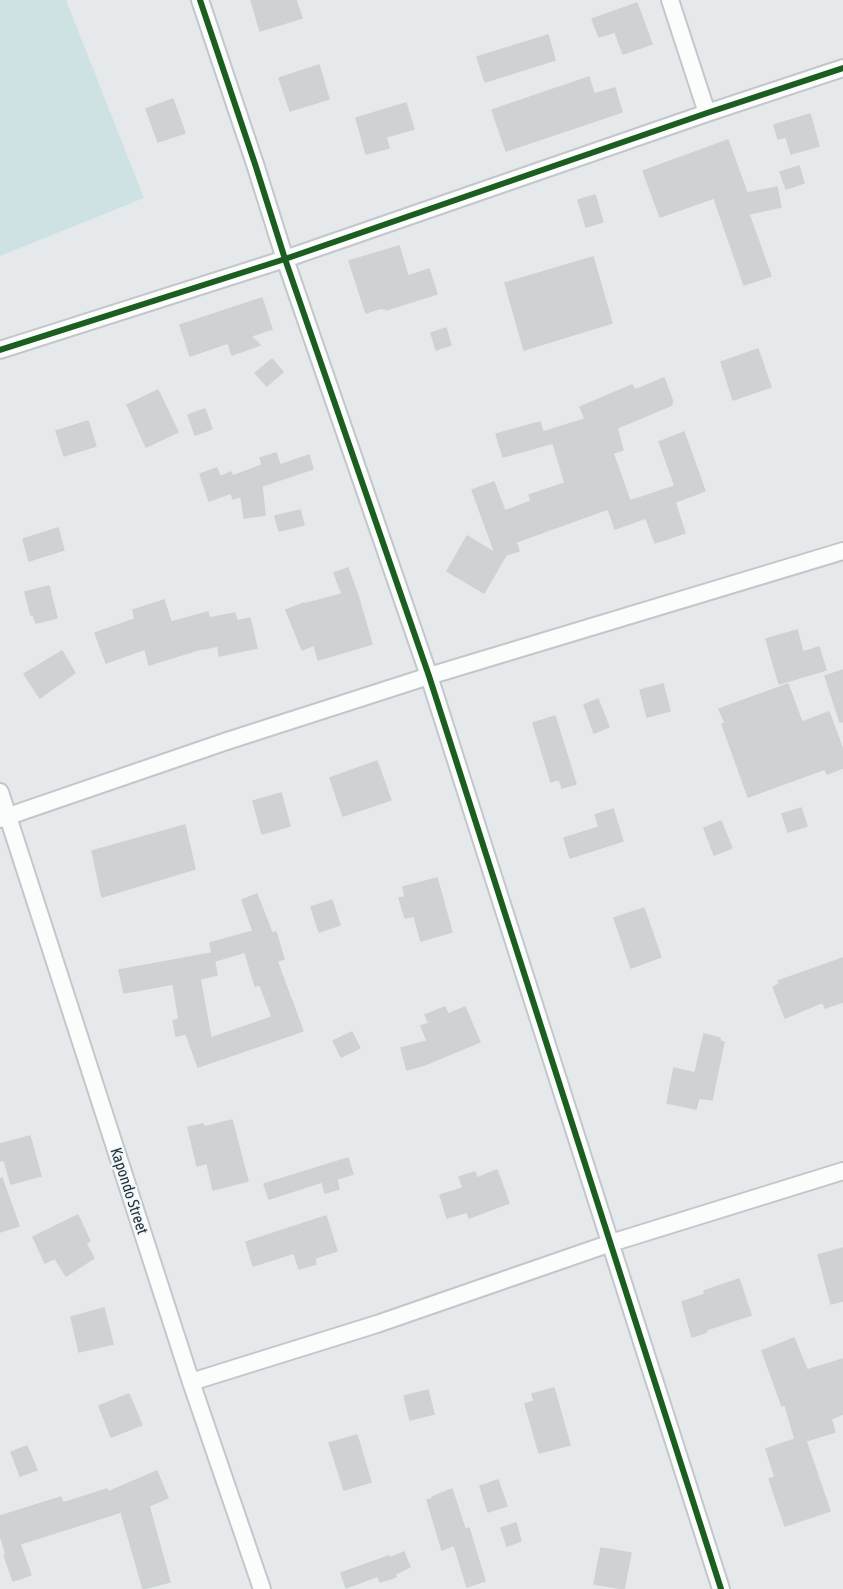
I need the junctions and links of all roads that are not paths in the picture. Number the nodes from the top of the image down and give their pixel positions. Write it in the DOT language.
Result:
graph roads {
  1 [pos="200,0"];
  2 [pos="670,0"];
  3 [pos="843,68"];
  4 [pos="707,113"];
  5 [pos="285,259"];
  6 [pos="0,350"];
  7 [pos="843,551"];
  8 [pos="429,676"];
  9 [pos="0,792"];
  10 [pos="4,818"];
  11 [pos="843,1171"];
  12 [pos="610,1243"];
  13 [pos="191,1382"];
  14 [pos="262,1589"];
  15 [pos="721,1589"];
  1 -- 5 [label="street"];
  2 -- 4 [label="street"];
  3 -- 4 [label="street"];
  4 -- 5 [label="street"];
  5 -- 6 [label="street"];
  5 -- 8 [label="street"];
  7 -- 8 [label="street"];
  8 -- 10 [label="street"];
  8 -- 12 [label="street"];
  9 -- 10 [label="street, Kapondo Street"];
  10 -- 13 [label="street, Kapondo Street"];
  11 -- 12 [label="street"];
  12 -- 13 [label="street"];
  12 -- 15 [label="street"];
  13 -- 14 [label="street, Kapondo Street"];
}
